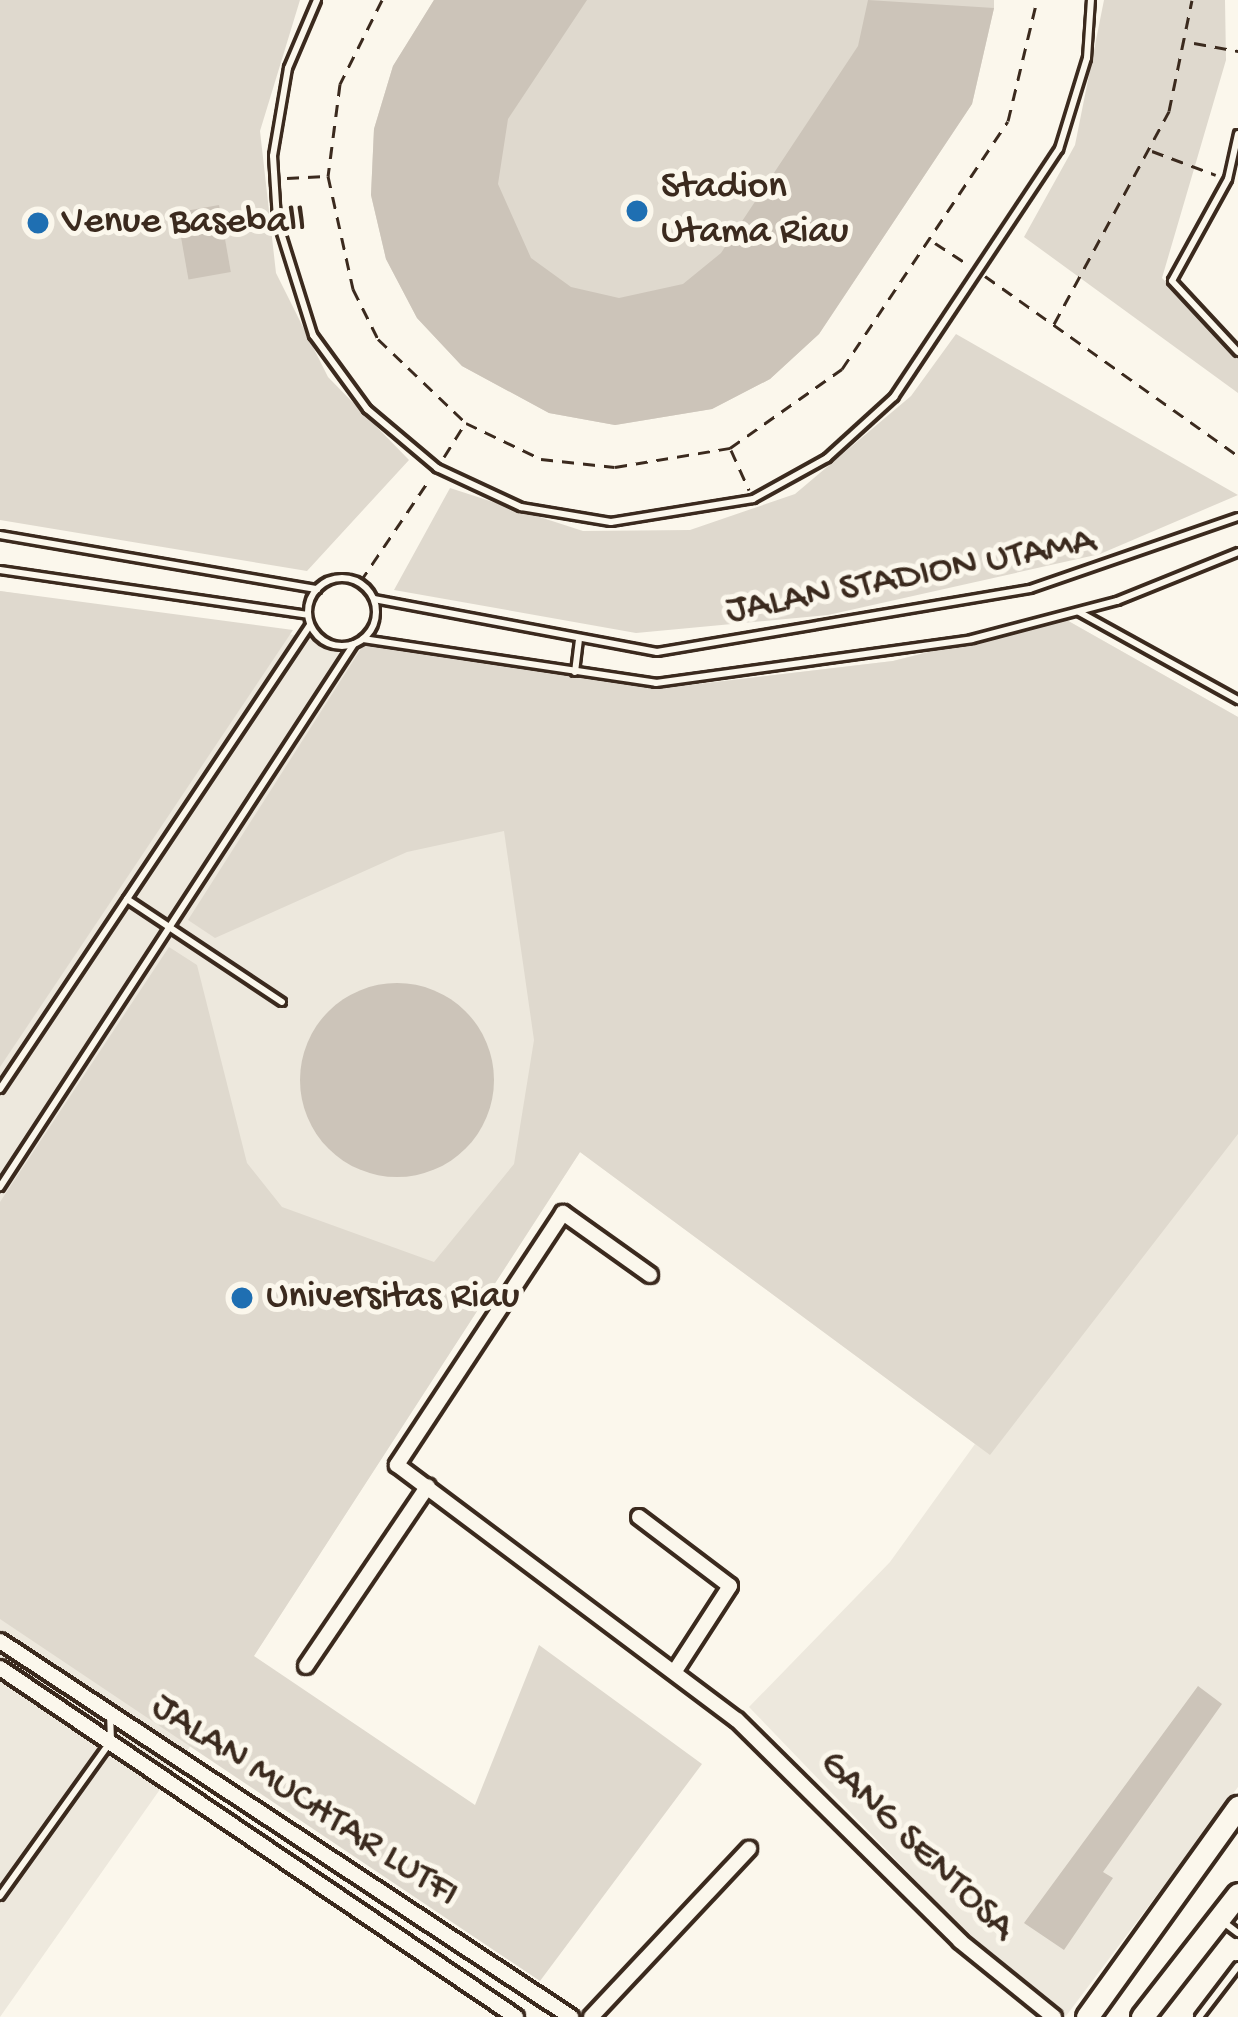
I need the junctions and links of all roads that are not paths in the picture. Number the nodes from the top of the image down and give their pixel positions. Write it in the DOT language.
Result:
graph roads {
  1 [pos="317,0"];
  2 [pos="1090,0"];
  3 [pos="1238,134"];
  4 [pos="1228,179"];
  5 [pos="1238,183"];
  6 [pos="1238,352"];
  7 [pos="1238,517"];
  8 [pos="0,535"];
  9 [pos="1238,552"];
  10 [pos="0,570"];
  11 [pos="317,589"];
  12 [pos="374,599"];
  13 [pos="1077,610"];
  14 [pos="309,620"];
  15 [pos="364,639"];
  16 [pos="579,641"];
  17 [pos="354,644"];
  18 [pos="575,672"];
  19 [pos="1238,700"];
  20 [pos="127,899"];
  21 [pos="169,927"];
  22 [pos="282,1002"];
  23 [pos="0,1089"];
  24 [pos="0,1187"];
  25 [pos="650,1274"];
  26 [pos="428,1486"];
  27 [pos="640,1517"];
  28 [pos="0,1641"];
  29 [pos="306,1666"];
  30 [pos="0,1668"];
  31 [pos="675,1671"];
  32 [pos="110,1714"];
  33 [pos="111,1741"];
  34 [pos="1238,1807"];
  35 [pos="748,1849"];
  36 [pos="1238,1894"];
  37 [pos="0,1896"];
  38 [pos="1219,1918"];
  39 [pos="1238,1933"];
  40 [pos="1238,1966"];
  41 [pos="539,1996"];
  42 [pos="519,2017"];
  43 [pos="571,2017"];
  44 [pos="591,2017"];
  45 [pos="1054,2017"];
  46 [pos="1087,2017"];
  47 [pos="1142,2017"];
  48 [pos="1199,2017"];
  1 -- 2 [label="lane"];
  3 -- 4 [label="lane"];
  4 -- 5 [label="lane"];
  4 -- 6 [label="lane"];
  7 -- 16 [label="lane, JALAN STADION UTAMA"];
  8 -- 11 [label="lane"];
  9 -- 13 [label="lane, JALAN STADION UTAMA"];
  10 -- 14 [label="lane"];
  11 -- 12 [label="lane"];
  11 -- 14 [label="lane"];
  12 -- 15 [label="lane"];
  12 -- 16 [label="lane, JALAN STADION UTAMA"];
  13 -- 18 [label="lane, JALAN STADION UTAMA"];
  13 -- 19 [label="lane"];
  14 -- 17 [label="lane"];
  14 -- 20 [label="lane"];
  15 -- 17 [label="lane"];
  15 -- 18 [label="lane, JALAN STADION UTAMA"];
  16 -- 18 [label="lane"];
  17 -- 21 [label="lane"];
  20 -- 21 [label="lane"];
  20 -- 23 [label="lane"];
  21 -- 22 [label="lane"];
  21 -- 24 [label="lane"];
  25 -- 26 [label="street"];
  26 -- 29 [label="street"];
  26 -- 31 [label="street, GANG SENTOSA"];
  27 -- 31 [label="street"];
  28 -- 32 [label="street, JALAN MUCHTAR LUTFI"];
  30 -- 33 [label="street, JALAN MUCHTAR LUTFI"];
  31 -- 45 [label="street, GANG SENTOSA"];
  32 -- 33 [label="lane"];
  32 -- 41 [label="street, JALAN MUCHTAR LUTFI"];
  33 -- 37 [label="lane"];
  33 -- 42 [label="street, JALAN MUCHTAR LUTFI"];
  34 -- 46 [label="main road"];
  35 -- 44 [label="street"];
  36 -- 38 [label="main road"];
  38 -- 39 [label="lane"];
  38 -- 47 [label="main road"];
  40 -- 48 [label="lane"];
  41 -- 42 [label="street"];
  41 -- 43 [label="street, JALAN MUCHTAR LUTFI"];
}
